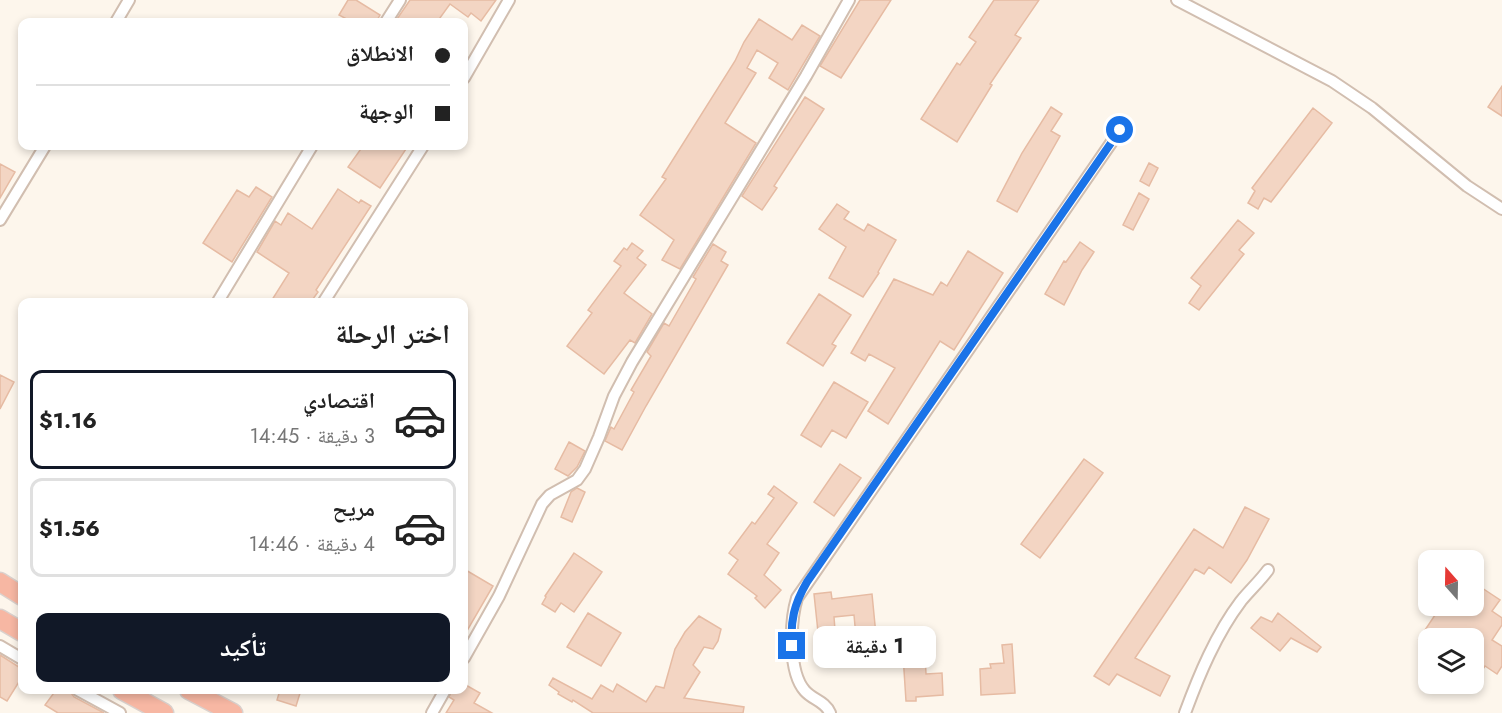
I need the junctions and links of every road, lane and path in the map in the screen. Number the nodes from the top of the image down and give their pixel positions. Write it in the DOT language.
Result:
graph roads {
  1 [pos="129,0"];
  2 [pos="400,0"];
  3 [pos="509,0"];
  4 [pos="849,0"];
  5 [pos="1177,0"];
  6 [pos="118,18"];
  7 [pos="389,18"];
  8 [pos="468,71"];
  9 [pos="1120,130"];
  10 [pos="43,150"];
  11 [pos="310,150"];
  12 [pos="420,150"];
  13 [pos="1502,209"];
  14 [pos="0,220"];
  15 [pos="220,298"];
  16 [pos="326,298"];
  17 [pos="1268,570"];
  18 [pos="0,582"];
  19 [pos="18,593"];
  20 [pos="0,619"];
  21 [pos="18,630"];
  22 [pos="0,646"];
  23 [pos="468,651"];
  24 [pos="18,657"];
  25 [pos="85,694"];
  26 [pos="129,694"];
  27 [pos="197,694"];
  28 [pos="443,694"];
  29 [pos="120,713"];
  30 [pos="164,713"];
  31 [pos="233,713"];
  32 [pos="432,713"];
  33 [pos="830,713"];
  34 [pos="1185,713"];
  1 -- 6 [label="street"];
  2 -- 7 [label="street"];
  3 -- 8 [label="street"];
  4 -- 23 [label="street"];
  5 -- 13 [label="street"];
  9 -- 33 [label="street"];
  10 -- 14 [label="street"];
  11 -- 15 [label="street"];
  12 -- 16 [label="street"];
  17 -- 34 [label="street"];
  18 -- 19 [label="highway"];
  20 -- 21 [label="highway"];
  22 -- 24 [label="street"];
  25 -- 29 [label="street"];
  26 -- 30 [label="highway"];
  27 -- 31 [label="highway"];
  28 -- 32 [label="street"];
}
